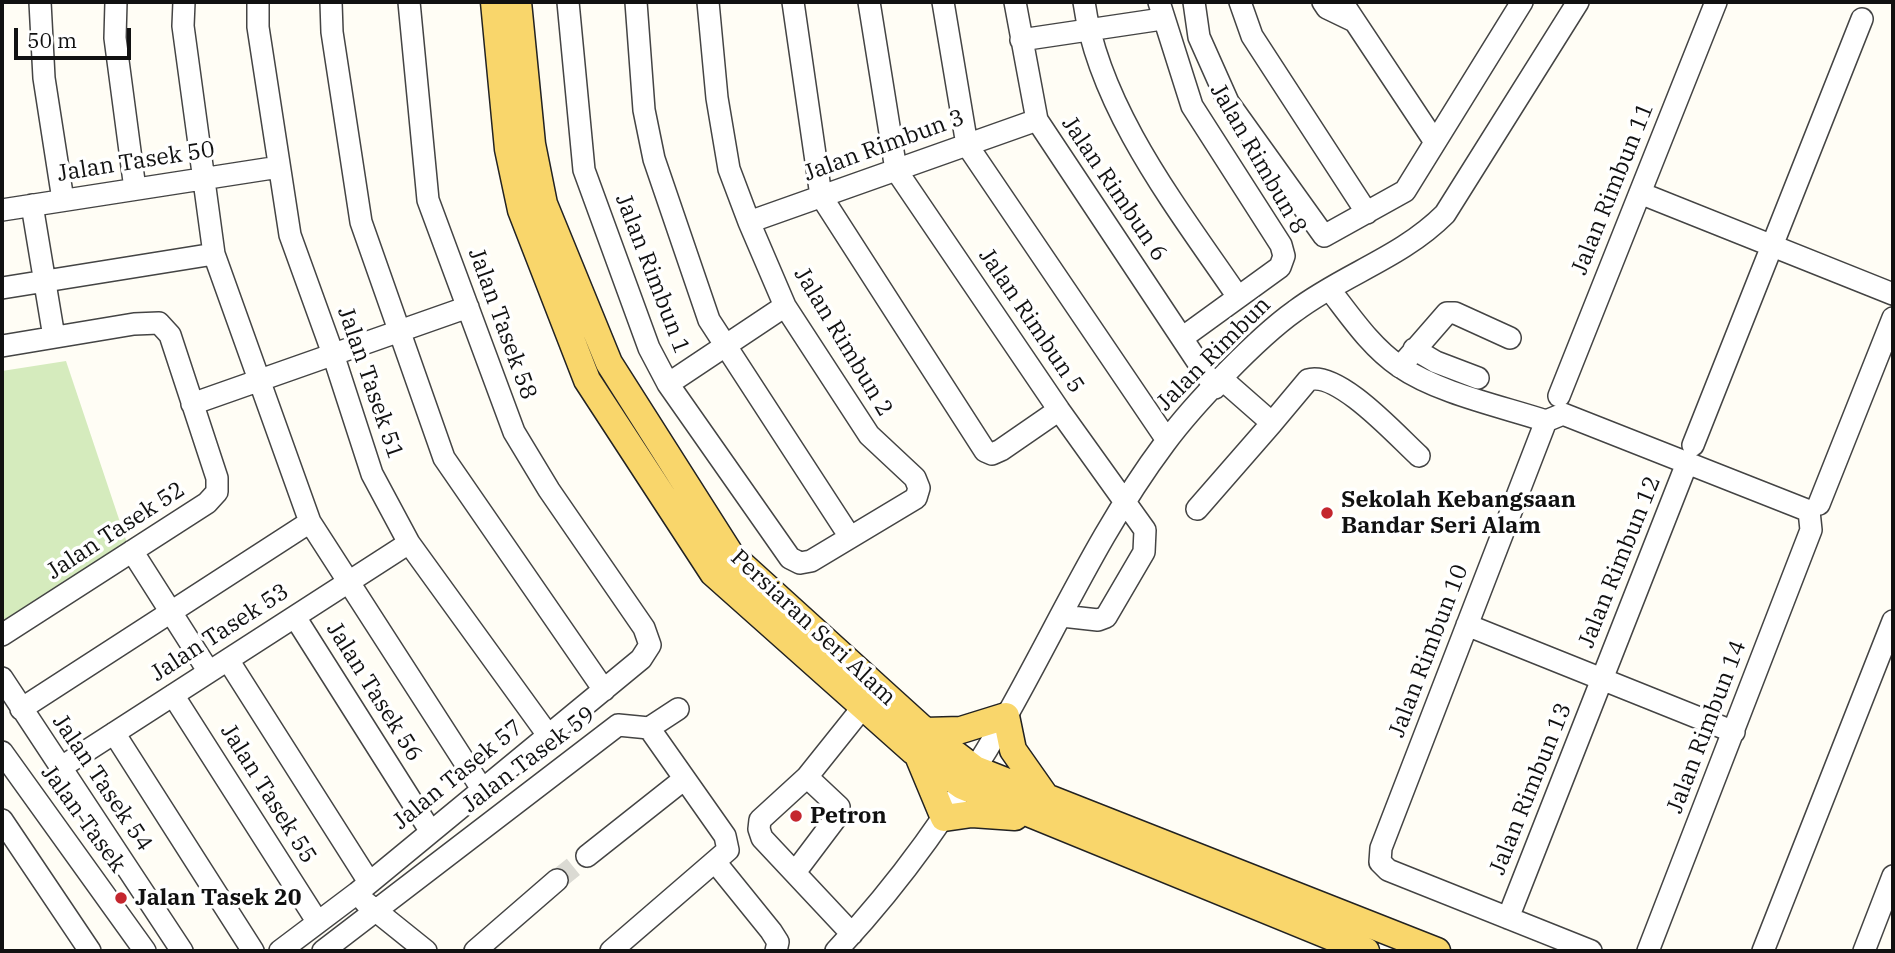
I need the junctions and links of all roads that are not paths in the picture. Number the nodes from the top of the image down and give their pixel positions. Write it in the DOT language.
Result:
graph roads {
  1 [pos="40,2"];
  2 [pos="116,2"];
  3 [pos="184,2"];
  4 [pos="258,2"];
  5 [pos="331,2"];
  6 [pos="409,2"];
  7 [pos="494,2"];
  8 [pos="518,2"];
  9 [pos="568,2"];
  10 [pos="636,2"];
  11 [pos="708,2"];
  12 [pos="793,2"];
  13 [pos="869,2"];
  14 [pos="943,2"];
  15 [pos="1015,2"];
  16 [pos="1084,2"];
  17 [pos="1194,2"];
  18 [pos="1240,2"];
  19 [pos="1323,2"];
  20 [pos="1342,2"];
  21 [pos="1522,2"];
  22 [pos="1577,2"];
  23 [pos="1716,2"];
  24 [pos="1161,10"];
  25 [pos="1862,19"];
  26 [pos="1354,21"];
  27 [pos="1088,30"];
  28 [pos="1021,40"];
  29 [pos="1037,120"];
  30 [pos="1435,142"];
  31 [pos="967,145"];
  32 [pos="279,167"];
  33 [pos="896,170"];
  34 [pos="203,179"];
  35 [pos="135,189"];
  36 [pos="1640,192"];
  37 [pos="821,197"];
  38 [pos="63,200"];
  39 [pos="32,205"];
  40 [pos="2,209"];
  41 [pos="1367,213"];
  42 [pos="749,222"];
  43 [pos="1773,246"];
  44 [pos="214,254"];
  45 [pos="45,281"];
  46 [pos="2,288"];
  47 [pos="1330,290"];
  48 [pos="1893,295"];
  49 [pos="1238,297"];
  50 [pos="785,306"];
  51 [pos="468,307"];
  52 [pos="1893,318"];
  53 [pos="399,331"];
  54 [pos="54,337"];
  55 [pos="1182,338"];
  56 [pos="1510,338"];
  57 [pos="2,346"];
  58 [pos="726,346"];
  59 [pos="1414,349"];
  60 [pos="333,354"];
  61 [pos="1399,367"];
  62 [pos="1478,378"];
  63 [pos="259,380"];
  64 [pos="668,384"];
  65 [pos="1219,384"];
  66 [pos="1559,396"];
  67 [pos="192,404"];
  68 [pos="1059,410"];
  69 [pos="1546,421"];
  70 [pos="1272,424"];
  71 [pos="1167,440"];
  72 [pos="1690,454"];
  73 [pos="1419,456"];
  74 [pos="1124,501"];
  75 [pos="1197,509"];
  76 [pos="1815,512"];
  77 [pos="310,522"];
  78 [pos="850,537"];
  79 [pos="409,543"];
  80 [pos="132,551"];
  81 [pos="350,581"];
  82 [pos="171,612"];
  83 [pos="1062,615"];
  84 [pos="295,617"];
  85 [pos="1893,621"];
  86 [pos="1467,625"];
  87 [pos="644,628"];
  88 [pos="2,635"];
  89 [pos="228,660"];
  90 [pos="209,672"];
  91 [pos="2,678"];
  92 [pos="1602,679"];
  93 [pos="604,690"];
  94 [pos="173,695"];
  95 [pos="863,707"];
  96 [pos="21,709"];
  97 [pos="678,709"];
  98 [pos="1006,716"];
  99 [pos="643,727"];
  100 [pos="1734,732"];
  101 [pos="114,733"];
  102 [pos="548,735"];
  103 [pos="921,742"];
  104 [pos="2,752"];
  105 [pos="60,768"];
  106 [pos="807,777"];
  107 [pos="969,778"];
  108 [pos="683,780"];
  109 [pos="482,789"];
  110 [pos="1049,810"];
  111 [pos="944,818"];
  112 [pos="3,824"];
  113 [pos="431,832"];
  114 [pos="587,856"];
  115 [pos="716,863"];
  116 [pos="796,871"];
  117 [pos="1893,876"];
  118 [pos="557,880"];
  119 [pos="363,887"];
  120 [pos="373,911"];
  121 [pos="1508,918"];
  122 [pos="317,921"];
  123 [pos="852,934"];
  124 [pos="90,951"];
  125 [pos="145,951"];
  126 [pos="182,951"];
  127 [pos="253,951"];
  128 [pos="279,951"];
  129 [pos="323,951"];
  130 [pos="426,951"];
  131 [pos="475,951"];
  132 [pos="611,951"];
  133 [pos="776,951"];
  134 [pos="836,951"];
  135 [pos="1366,951"];
  136 [pos="1437,951"];
  137 [pos="1591,951"];
  138 [pos="1648,951"];
  139 [pos="1763,951"];
  140 [pos="1864,951"];
  1 -- 38 [label="street"];
  2 -- 35 [label="street"];
  3 -- 34 [label="street"];
  4 -- 32 [label="street, Jalan Tasek 51"];
  5 -- 53 [label="street"];
  6 -- 51 [label="street, Jalan Tasek 58"];
  7 -- 95 [label="main road, Persiaran Seri Alam"];
  8 -- 103 [label="main road, Persiaran Seri Alam"];
  9 -- 64 [label="street, Jalan Rimbun 1"];
  10 -- 58 [label="street"];
  11 -- 42 [label="street, Jalan Rimbun 2"];
  12 -- 37 [label="street"];
  13 -- 33 [label="street"];
  14 -- 31 [label="street"];
  15 -- 28 [label="street, Jalan Rimbun 6"];
  16 -- 27 [label="street"];
  17 -- 41 [label="street"];
  18 -- 41 [label="street"];
  19 -- 26 [label="street"];
  20 -- 26 [label="street"];
  21 -- 30 [label="street"];
  22 -- 47 [label="street, Jalan Rimbun"];
  23 -- 36 [label="street, Jalan Rimbun 11"];
  24 -- 27 [label="street"];
  24 -- 49 [label="street, Jalan Rimbun 8"];
  25 -- 43 [label="street, Jalan Rimbun 12"];
  26 -- 30 [label="street"];
  27 -- 28 [label="street"];
  27 -- 49 [label="street"];
  28 -- 29 [label="street, Jalan Rimbun 6"];
  29 -- 31 [label="street, Jalan Rimbun 3"];
  29 -- 55 [label="street, Jalan Rimbun 6"];
  30 -- 41 [label="street"];
  31 -- 33 [label="street, Jalan Rimbun 3"];
  31 -- 71 [label="street"];
  32 -- 34 [label="street, Jalan Tasek 50"];
  32 -- 60 [label="street, Jalan Tasek 51"];
  33 -- 37 [label="street, Jalan Rimbun 3"];
  33 -- 68 [label="street, Jalan Rimbun 5"];
  34 -- 35 [label="street, Jalan Tasek 50"];
  34 -- 44 [label="street"];
  35 -- 38 [label="street, Jalan Tasek 50"];
  36 -- 43 [label="street"];
  36 -- 66 [label="street, Jalan Rimbun 11"];
  37 -- 42 [label="street, Jalan Rimbun 3"];
  37 -- 68 [label="street"];
  38 -- 39 [label="street, Jalan Tasek 50"];
  39 -- 40 [label="street, Jalan Tasek 50"];
  39 -- 45 [label="street"];
  42 -- 50 [label="street, Jalan Rimbun 2"];
  43 -- 48 [label="street"];
  43 -- 72 [label="street, Jalan Rimbun 12"];
  44 -- 45 [label="street"];
  44 -- 63 [label="street"];
  45 -- 46 [label="street"];
  45 -- 54 [label="street"];
  47 -- 61 [label="street"];
  47 -- 65 [label="street, Jalan Rimbun"];
  49 -- 55 [label="street, Jalan Rimbun 8"];
  50 -- 58 [label="street"];
  50 -- 78 [label="street, Jalan Rimbun 2"];
  51 -- 53 [label="street"];
  51 -- 87 [label="street, Jalan Tasek 58"];
  52 -- 76 [label="street, Jalan Rimbun 14"];
  53 -- 60 [label="street"];
  53 -- 93 [label="street"];
  54 -- 57 [label="street, Jalan Tasek 52"];
  54 -- 67 [label="street, Jalan Tasek 52"];
  55 -- 65 [label="street, Jalan Rimbun 6"];
  56 -- 59 [label="street"];
  58 -- 64 [label="street"];
  58 -- 78 [label="street"];
  59 -- 61 [label="street"];
  59 -- 62 [label="street"];
  60 -- 63 [label="street"];
  60 -- 79 [label="street, Jalan Tasek 51"];
  61 -- 69 [label="street"];
  63 -- 67 [label="street"];
  63 -- 77 [label="street"];
  64 -- 78 [label="street, Jalan Rimbun 1"];
  65 -- 70 [label="street, Jalan Rimbun 6"];
  65 -- 71 [label="street, Jalan Rimbun"];
  67 -- 80 [label="street, Jalan Tasek 52"];
  68 -- 74 [label="street, Jalan Rimbun 5"];
  69 -- 72 [label="street"];
  69 -- 86 [label="street, Jalan Rimbun 10"];
  70 -- 73 [label="street"];
  70 -- 75 [label="street"];
  71 -- 74 [label="street, Jalan Rimbun"];
  72 -- 76 [label="street"];
  72 -- 92 [label="street, Jalan Rimbun 12"];
  74 -- 83 [label="street, Jalan Rimbun"];
  74 -- 83 [label="street, Jalan Rimbun 5"];
  76 -- 100 [label="street, Jalan Rimbun 14"];
  77 -- 81 [label="street"];
  77 -- 82 [label="street"];
  79 -- 81 [label="street, Jalan Tasek 53"];
  79 -- 102 [label="street, Jalan Tasek 51"];
  80 -- 82 [label="street"];
  80 -- 88 [label="street, Jalan Tasek 52"];
  81 -- 84 [label="street, Jalan Tasek 53"];
  81 -- 109 [label="street"];
  82 -- 90 [label="street"];
  82 -- 96 [label="street"];
  83 -- 98 [label="street, Jalan Rimbun"];
  84 -- 89 [label="street, Jalan Tasek 53"];
  84 -- 113 [label="street, Jalan Tasek 56"];
  85 -- 139 [label="street"];
  86 -- 92 [label="street"];
  86 -- 121 [label="street, Jalan Rimbun 10"];
  87 -- 93 [label="street, Jalan Tasek 57"];
  89 -- 90 [label="street, Jalan Tasek 53"];
  89 -- 119 [label="street"];
  90 -- 94 [label="street, Jalan Tasek 53"];
  91 -- 96 [label="street, Jalan Tasek 54"];
  92 -- 100 [label="street"];
  92 -- 121 [label="street, Jalan Rimbun 13"];
  93 -- 102 [label="street, Jalan Tasek 57"];
  94 -- 101 [label="street, Jalan Tasek 53"];
  94 -- 122 [label="street, Jalan Tasek 55"];
  95 -- 103 [label="main road, Persiaran Seri Alam"];
  95 -- 106 [label="street"];
  96 -- 105 [label="street, Jalan Tasek 54"];
  97 -- 99 [label="street, Jalan Tasek 59"];
  98 -- 103 [label="main road"];
  98 -- 107 [label="street, Jalan Rimbun"];
  98 -- 110 [label="main road"];
  99 -- 108 [label="street"];
  99 -- 120 [label="street, Jalan Tasek 59"];
  100 -- 138 [label="street, Jalan Rimbun 14"];
  101 -- 105 [label="street, Jalan Tasek 53"];
  101 -- 127 [label="street"];
  102 -- 109 [label="street, Jalan Tasek 57"];
  103 -- 107 [label="main road, Persiaran Seri Alam"];
  103 -- 111 [label="main road"];
  104 -- 125 [label="street, Jalan Tasek"];
  105 -- 126 [label="street, Jalan Tasek 54"];
  106 -- 116 [label="street"];
  106 -- 116 [label="street"];
  107 -- 110 [label="main road, Persiaran Seri Alam"];
  107 -- 111 [label="street"];
  108 -- 114 [label="street"];
  108 -- 115 [label="street"];
  109 -- 113 [label="street, Jalan Tasek 57"];
  110 -- 111 [label="main road"];
  110 -- 135 [label="main road, Persiaran Seri Alam"];
  110 -- 136 [label="main road, Persiaran Seri Alam"];
  111 -- 123 [label="street"];
  112 -- 124 [label="street"];
  113 -- 119 [label="street, Jalan Tasek 57"];
  115 -- 132 [label="street"];
  115 -- 133 [label="street"];
  116 -- 123 [label="street"];
  117 -- 140 [label="street"];
  118 -- 131 [label="street"];
  119 -- 120 [label="street"];
  119 -- 122 [label="street, Jalan Tasek 57"];
  120 -- 129 [label="street, Jalan Tasek 59"];
  120 -- 130 [label="street"];
  121 -- 137 [label="street"];
  122 -- 128 [label="street, Jalan Tasek 57"];
  123 -- 134 [label="street"];
}
